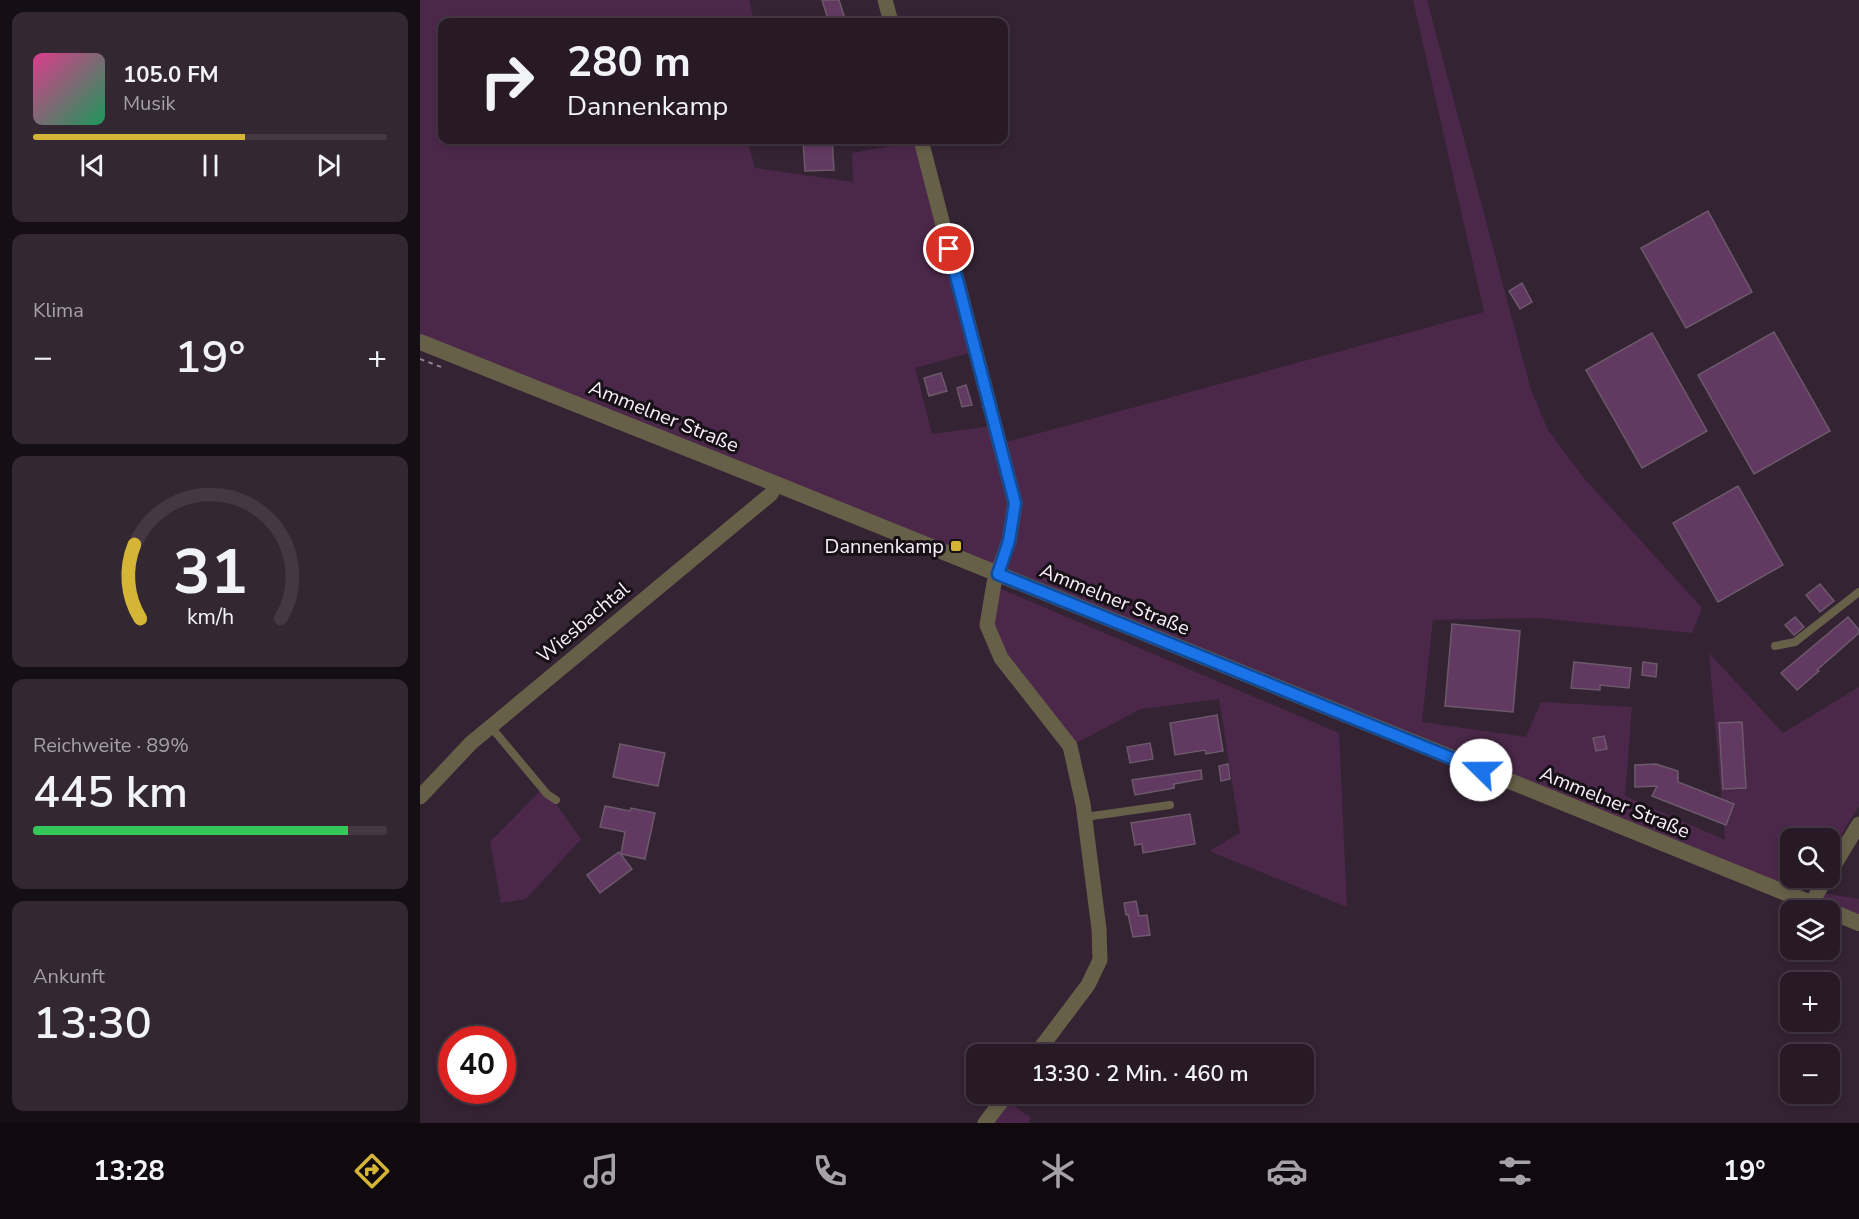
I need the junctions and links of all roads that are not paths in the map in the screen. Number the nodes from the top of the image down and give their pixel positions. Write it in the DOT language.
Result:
graph roads {
  1 [pos="885,0"];
  2 [pos="890,18"];
  3 [pos="922,144"];
  4 [pos="420,342"];
  5 [pos="776,483"];
  6 [pos="998,574"];
  7 [pos="1859,592"];
  8 [pos="1775,646"];
  9 [pos="491,726"];
  10 [pos="420,797"];
  11 [pos="556,800"];
  12 [pos="1170,805"];
  13 [pos="1085,817"];
  14 [pos="1859,824"];
  15 [pos="1840,855"];
  16 [pos="1802,900"];
  17 [pos="1840,915"];
  18 [pos="1859,923"];
  19 [pos="1043,1044"];
  20 [pos="999,1104"];
  21 [pos="985,1123"];
  1 -- 2 [label="street"];
  3 -- 6 [label="street"];
  4 -- 5 [label="street, Ammelner Straße"];
  5 -- 6 [label="street, Ammelner Straße"];
  5 -- 9 [label="street, Wiesbachtal"];
  6 -- 13 [label="street"];
  6 -- 16 [label="street, Ammelner Straße"];
  7 -- 8 [label="lane"];
  9 -- 10 [label="street, Wiesbachtal"];
  9 -- 11 [label="lane"];
  12 -- 13 [label="lane"];
  13 -- 19 [label="street"];
  14 -- 15 [label="street"];
  17 -- 18 [label="street, Ammelner Straße"];
  20 -- 21 [label="street"];
}
